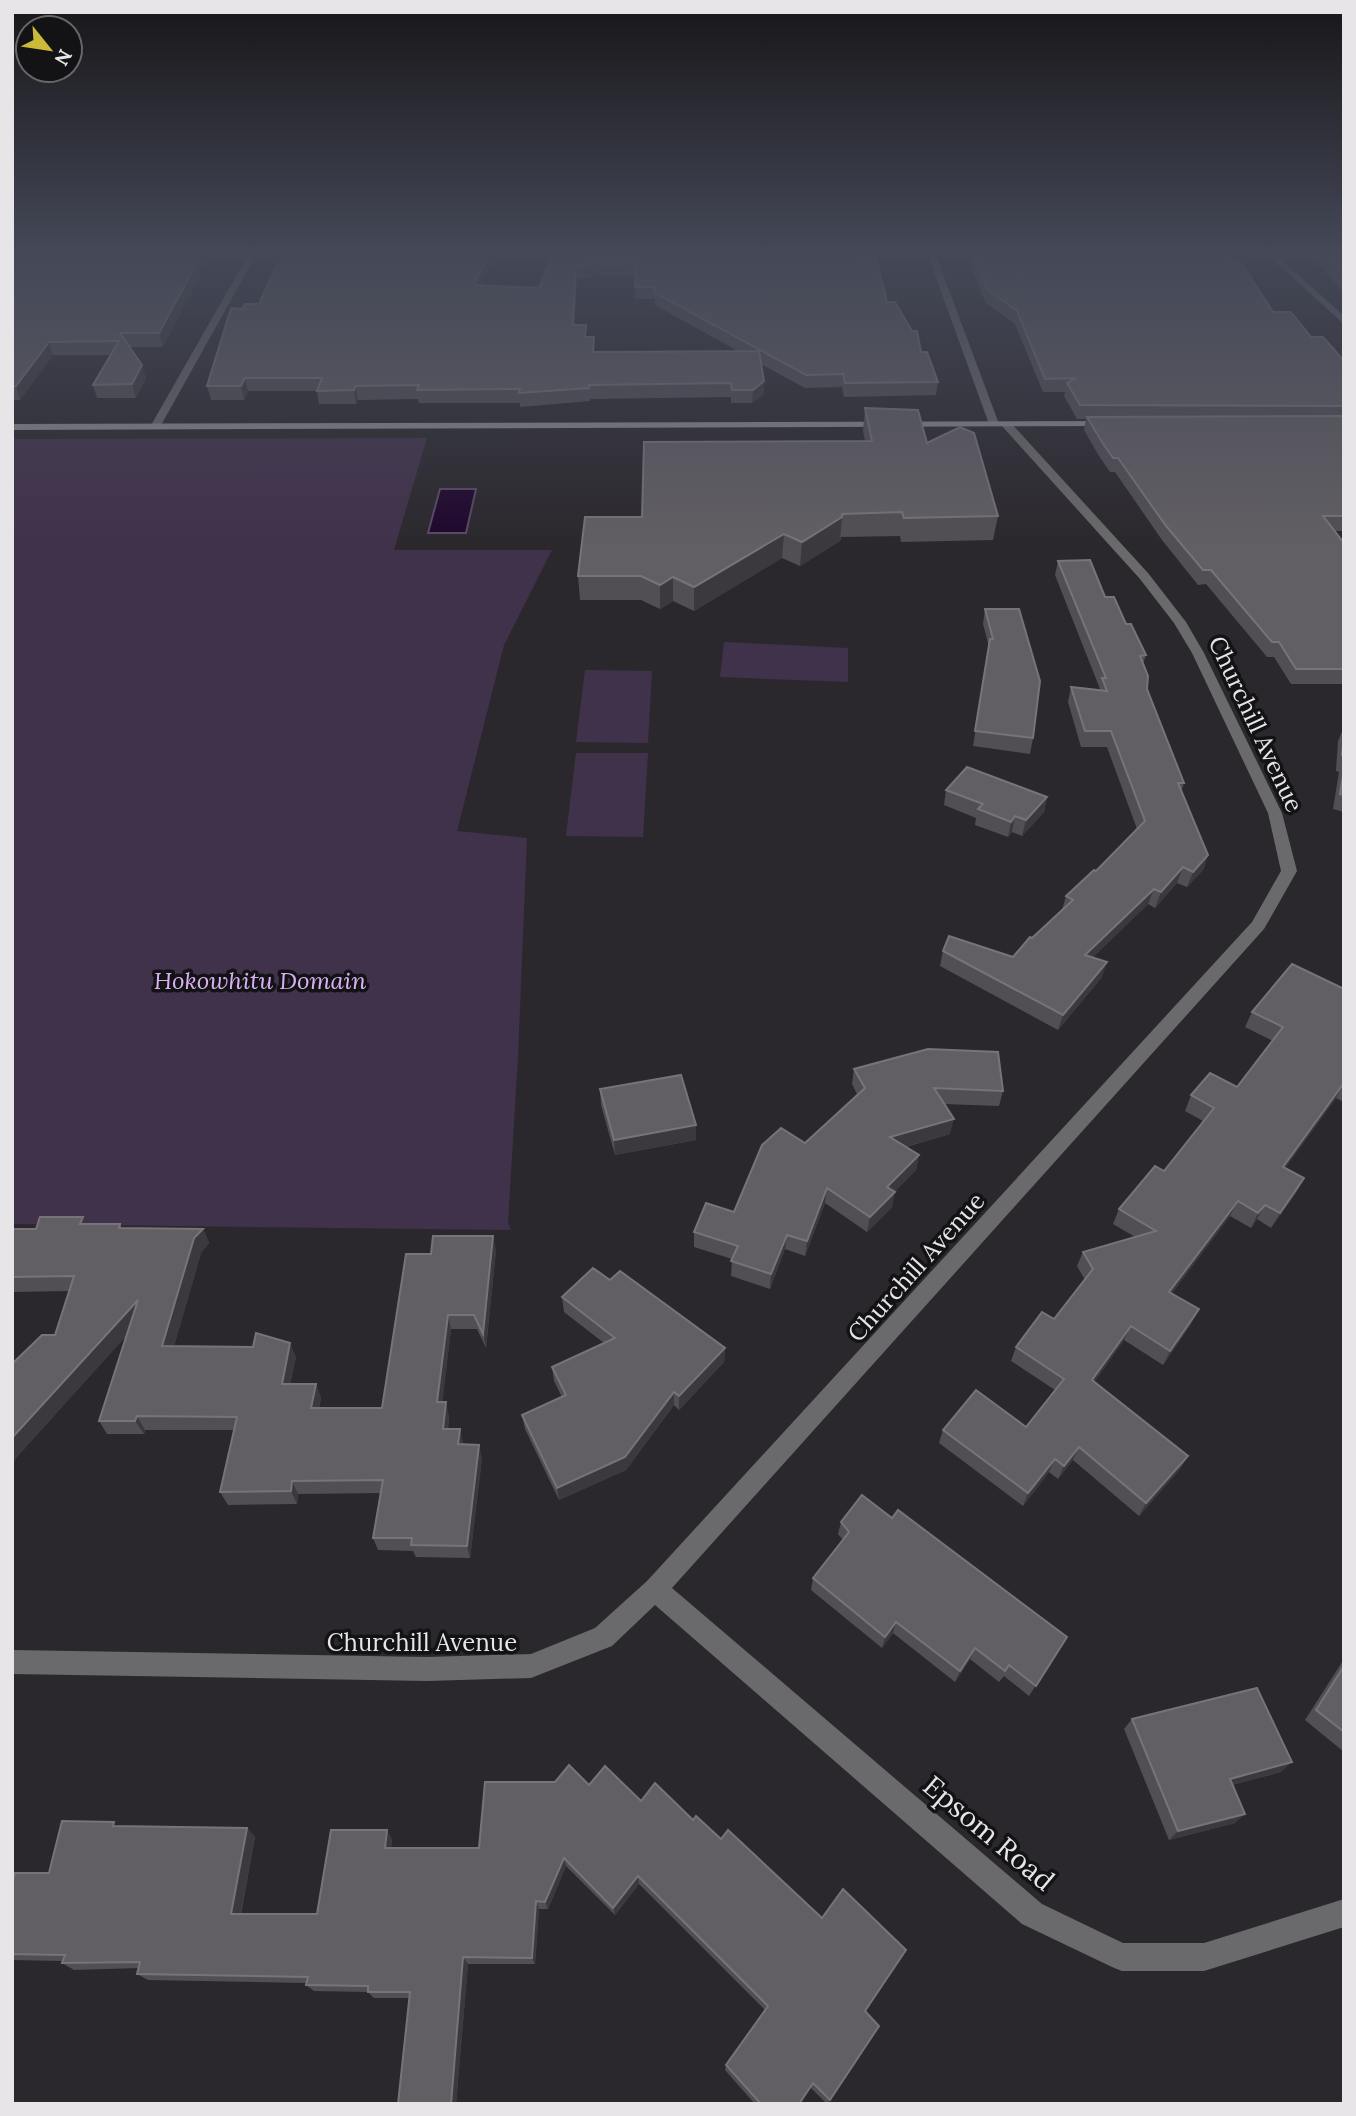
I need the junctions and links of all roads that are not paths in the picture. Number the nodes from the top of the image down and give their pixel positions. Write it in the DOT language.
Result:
graph roads {
  1 [pos="199,349"];
  2 [pos="970,349"];
  3 [pos="1000,424"];
  4 [pos="1122,424"];
  5 [pos="12,427"];
  6 [pos="155,427"];
  7 [pos="655,1588"];
  8 [pos="12,1662"];
  9 [pos="1344,1913"];
  1 -- 6 [label="street"];
  2 -- 3 [label="street"];
  3 -- 4 [label="main road"];
  3 -- 6 [label="main road"];
  3 -- 7 [label="street, Churchill Avenue"];
  5 -- 6 [label="main road"];
  7 -- 8 [label="street, Churchill Avenue"];
  7 -- 9 [label="street, Epsom Road"];
}
